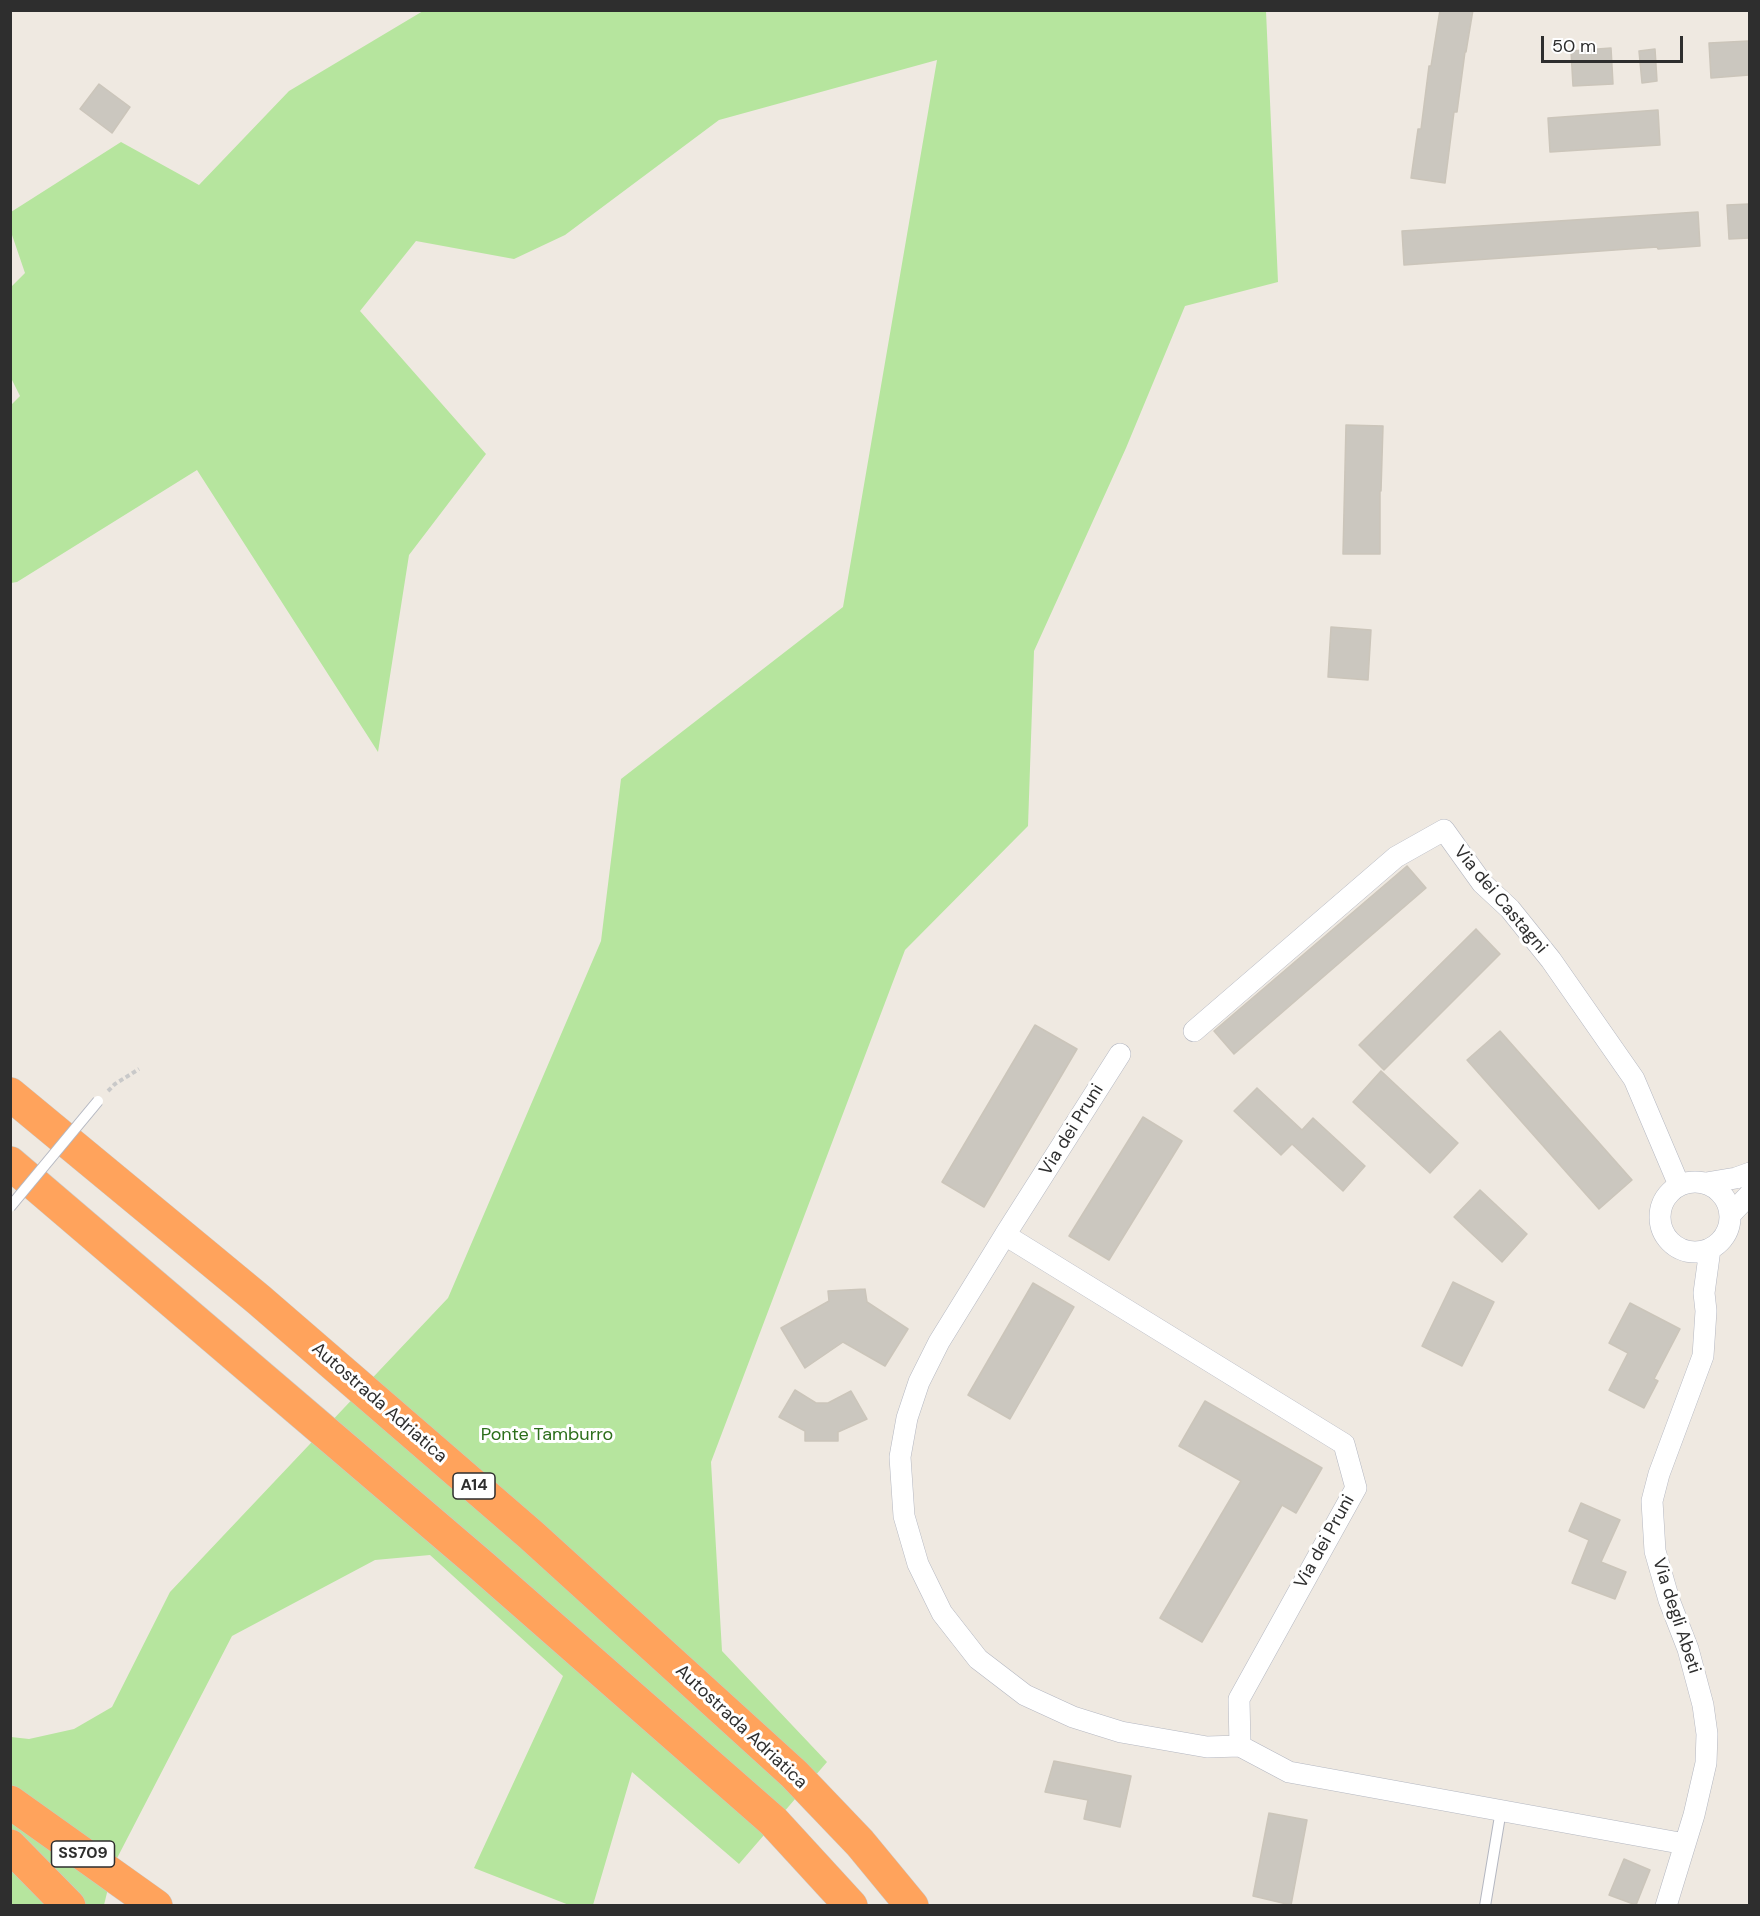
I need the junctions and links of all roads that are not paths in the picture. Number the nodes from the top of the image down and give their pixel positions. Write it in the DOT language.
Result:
graph roads {
  1 [pos="1194,1031"];
  2 [pos="1120,1054"];
  3 [pos="10,1094"];
  4 [pos="98,1101"];
  5 [pos="10,1163"];
  6 [pos="1749,1173"];
  7 [pos="1706,1183"];
  8 [pos="1679,1185"];
  9 [pos="1749,1194"];
  10 [pos="10,1207"];
  11 [pos="1730,1215"];
  12 [pos="1005,1235"];
  13 [pos="1710,1249"];
  14 [pos="1683,1250"];
  15 [pos="1704,1293"];
  16 [pos="1240,1746"];
  17 [pos="10,1802"];
  18 [pos="1501,1810"];
  19 [pos="1685,1844"];
  20 [pos="10,1846"];
  21 [pos="69,1905"];
  22 [pos="156,1905"];
  23 [pos="851,1905"];
  24 [pos="912,1905"];
  25 [pos="1485,1905"];
  26 [pos="1666,1905"];
  1 -- 8 [label="street, Via dei Castagni"];
  2 -- 12 [label="street, Via dei Pruni"];
  3 -- 24 [label="highway, Autostrada Adriatica / A14"];
  4 -- 10 [label="lane, bridge"];
  5 -- 23 [label="highway"];
  6 -- 7 [label="street"];
  7 -- 8 [label="street"];
  7 -- 11 [label="street"];
  8 -- 14 [label="street, Via degli Abeti"];
  9 -- 11 [label="street, Via degli Abeti"];
  11 -- 13 [label="street, Via degli Abeti"];
  12 -- 16 [label="street, Via dei Pruni"];
  12 -- 16 [label="street"];
  13 -- 14 [label="street"];
  13 -- 15 [label="street, Via degli Abeti"];
  14 -- 15 [label="street, Via degli Abeti"];
  15 -- 19 [label="street, Via degli Abeti"];
  16 -- 18 [label="street"];
  17 -- 22 [label="highway, SS709"];
  18 -- 19 [label="street"];
  18 -- 25 [label="lane"];
  19 -- 26 [label="street, Via degli Abeti"];
  20 -- 21 [label="highway, SS709"];
}
